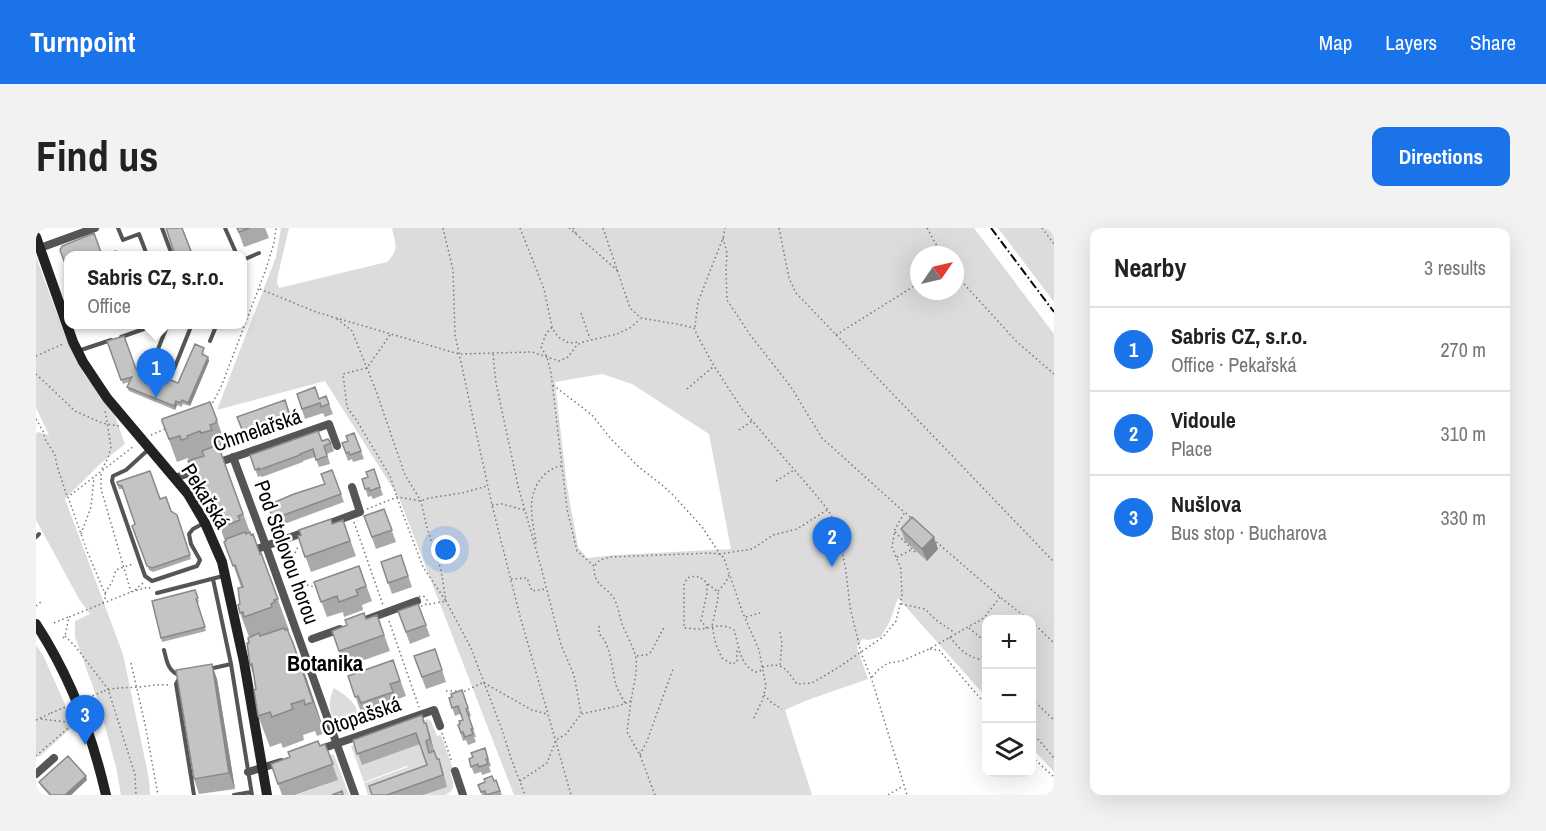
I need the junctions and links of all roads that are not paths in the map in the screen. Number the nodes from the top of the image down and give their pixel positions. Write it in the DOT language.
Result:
graph roads {
  1 [pos="95,228"];
  2 [pos="118,228"];
  3 [pos="162,228"];
  4 [pos="225,228"];
  5 [pos="38,242"];
  6 [pos="145,251"];
  7 [pos="171,251"];
  8 [pos="235,251"];
  9 [pos="259,253"];
  10 [pos="247,258"];
  11 [pos="64,316"];
  12 [pos="69,329"];
  13 [pos="140,329"];
  14 [pos="166,329"];
  15 [pos="190,329"];
  16 [pos="215,329"];
  17 [pos="210,341"];
  18 [pos="75,347"];
  19 [pos="152,364"];
  20 [pos="174,369"];
  21 [pos="337,446"];
  22 [pos="150,449"];
  23 [pos="233,457"];
  24 [pos="213,464"];
  25 [pos="204,468"];
  26 [pos="175,478"];
  27 [pos="352,487"];
  28 [pos="205,523"];
  29 [pos="266,546"];
  30 [pos="238,556"];
  31 [pos="225,576"];
  32 [pos="213,579"];
  33 [pos="157,593"];
  34 [pos="417,601"];
  35 [pos="364,621"];
  36 [pos="36,624"];
  37 [pos="353,625"];
  38 [pos="312,639"];
  39 [pos="302,643"];
  40 [pos="289,647"];
  41 [pos="164,650"];
  42 [pos="231,664"];
  43 [pos="200,672"];
  44 [pos="190,674"];
  45 [pos="180,676"];
  46 [pos="440,726"];
  47 [pos="338,743"];
  48 [pos="308,753"];
  49 [pos="54,758"];
  50 [pos="288,760"];
  51 [pos="262,768"];
  52 [pos="455,771"];
  53 [pos="248,772"];
  54 [pos="36,774"];
  55 [pos="252,793"];
  56 [pos="461,794"];
  57 [pos="106,795"];
  58 [pos="194,795"];
  59 [pos="234,795"];
  60 [pos="267,795"];
  61 [pos="355,795"];
  1 -- 5 [label="street, Pekařská"];
  2 -- 6 [label="lane"];
  3 -- 7 [label="lane"];
  4 -- 8 [label="lane"];
  5 -- 11 [label="street, Pekařská"];
  9 -- 10 [label="lane"];
  12 -- 18 [label="street, Pekařská"];
  13 -- 18 [label="lane"];
  14 -- 19 [label="lane"];
  15 -- 20 [label="lane"];
  16 -- 17 [label="lane"];
  18 -- 22 [label="street, Pekařská"];
  21 -- 23 [label="street, Chmelařská"];
  22 -- 26 [label="street, Pekařská"];
  22 -- 28 [label="lane"];
  23 -- 24 [label="street, Chmelařská"];
  23 -- 29 [label="street, Pod Stolovou horou"];
  25 -- 26 [label="street, Chmelařská"];
  26 -- 28 [label="street, Pekařská"];
  27 -- 29 [label="street"];
  28 -- 31 [label="street, Pekařská"];
  29 -- 30 [label="street"];
  29 -- 39 [label="street, Pod Stolovou horou"];
  31 -- 32 [label="lane"];
  31 -- 51 [label="street, Pekařská"];
  32 -- 33 [label="lane"];
  32 -- 42 [label="lane"];
  34 -- 35 [label="street"];
  36 -- 57 [label="street"];
  37 -- 38 [label="street"];
  39 -- 40 [label="street"];
  39 -- 47 [label="street, Pod Stolovou horou"];
  41 -- 45 [label="lane"];
  42 -- 43 [label="lane"];
  42 -- 53 [label="lane"];
  44 -- 45 [label="lane"];
  45 -- 58 [label="lane"];
  46 -- 47 [label="street, Otopašská"];
  47 -- 48 [label="street, Otopašská"];
  47 -- 61 [label="street, Pod Stolovou horou"];
  49 -- 54 [label="street"];
  50 -- 51 [label="street"];
  51 -- 53 [label="street"];
  51 -- 60 [label="street, Pekařská"];
  52 -- 56 [label="street"];
  53 -- 55 [label="lane"];
  55 -- 59 [label="lane"];
}
